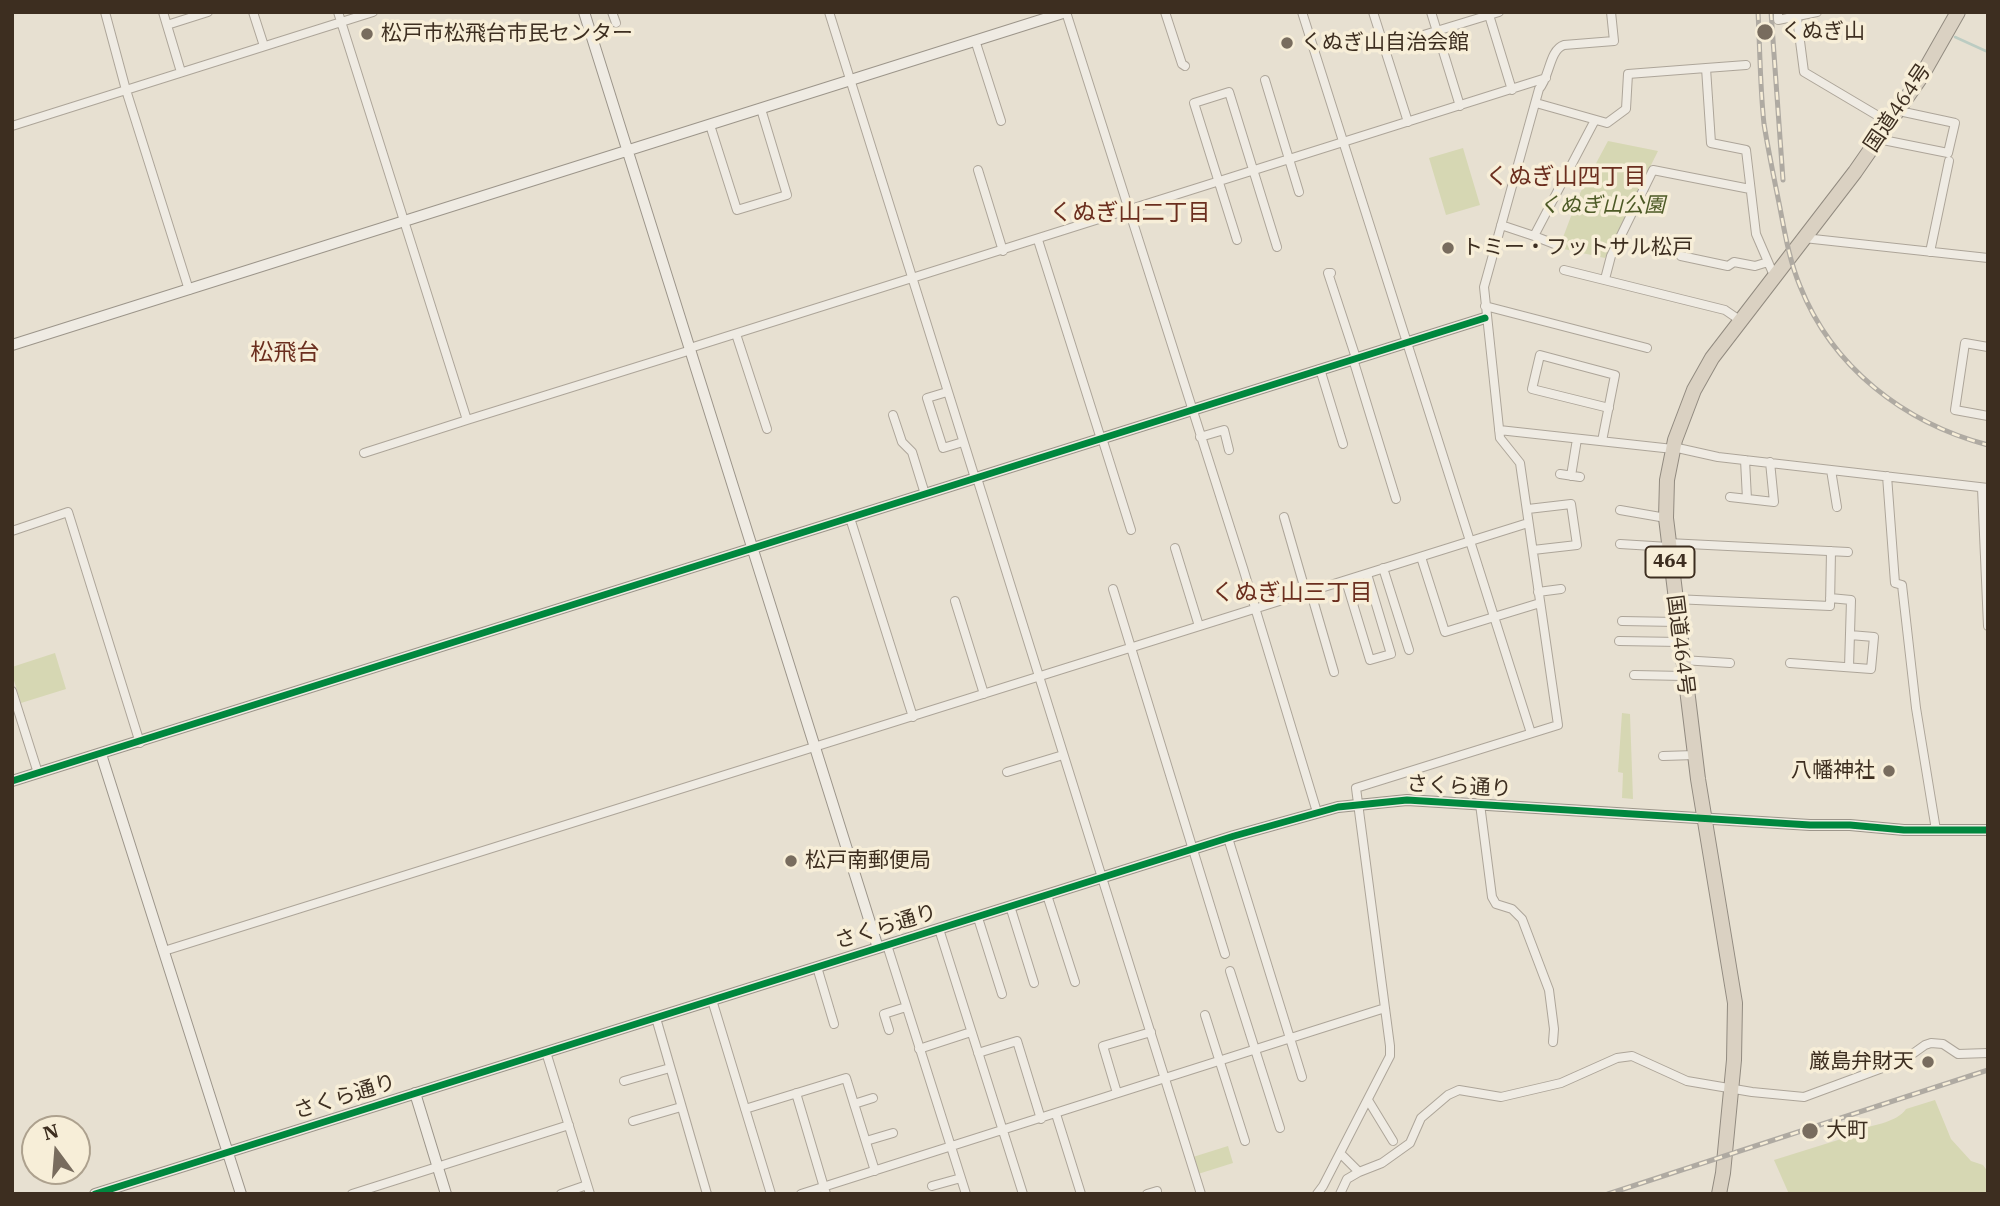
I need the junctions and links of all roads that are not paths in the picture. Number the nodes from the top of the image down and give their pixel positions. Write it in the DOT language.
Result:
graph roads {
  1 [pos="105,12"];
  2 [pos="163,12"];
  3 [pos="208,12"];
  4 [pos="253,12"];
  5 [pos="338,12"];
  6 [pos="373,12"];
  7 [pos="584,12"];
  8 [pos="612,12"];
  9 [pos="829,12"];
  10 [pos="1066,12"];
  11 [pos="1165,12"];
  12 [pos="1302,12"];
  13 [pos="1373,12"];
  14 [pos="1431,12"];
  15 [pos="1611,12"];
  16 [pos="1778,12"];
  17 [pos="1817,12"];
  18 [pos="1958,12"];
  19 [pos="1494,14"];
  20 [pos="1797,18"];
  21 [pos="341,23"];
  22 [pos="615,23"];
  23 [pos="167,25"];
  24 [pos="1437,31"];
  25 [pos="975,40"];
  26 [pos="264,46"];
  27 [pos="1384,47"];
  28 [pos="1746,65"];
  29 [pos="1185,66"];
  30 [pos="1706,68"];
  31 [pos="181,72"];
  32 [pos="1546,78"];
  33 [pos="1265,80"];
  34 [pos="850,81"];
  35 [pos="126,90"];
  36 [pos="1512,90"];
  37 [pos="1536,103"];
  38 [pos="1460,106"];
  39 [pos="761,109"];
  40 [pos="1894,117"];
  41 [pos="1595,120"];
  42 [pos="1002,121"];
  43 [pos="1408,122"];
  44 [pos="710,125"];
  45 [pos="12,126"];
  46 [pos="1878,139"];
  47 [pos="1344,143"];
  48 [pos="627,151"];
  49 [pos="1289,160"];
  50 [pos="1949,161"];
  51 [pos="978,170"];
  52 [pos="1254,170"];
  53 [pos="1219,181"];
  54 [pos="1751,189"];
  55 [pos="1299,192"];
  56 [pos="1128,210"];
  57 [pos="404,222"];
  58 [pos="1501,225"];
  59 [pos="1534,236"];
  60 [pos="1804,238"];
  61 [pos="1038,240"];
  62 [pos="1237,240"];
  63 [pos="1558,245"];
  64 [pos="1277,247"];
  65 [pos="1003,251"];
  66 [pos="1930,252"];
  67 [pos="1681,256"];
  68 [pos="1988,258"];
  69 [pos="1772,268"];
  70 [pos="1564,270"];
  71 [pos="1331,272"];
  72 [pos="912,279"];
  73 [pos="1605,279"];
  74 [pos="189,290"];
  75 [pos="1485,306"];
  76 [pos="1485,318"];
  77 [pos="1741,321"];
  78 [pos="736,334"];
  79 [pos="1407,341"];
  80 [pos="12,345"];
  81 [pos="1988,347"];
  82 [pos="1647,348"];
  83 [pos="690,349"];
  84 [pos="1354,359"];
  85 [pos="1320,369"];
  86 [pos="947,392"];
  87 [pos="1609,408"];
  88 [pos="1191,410"];
  89 [pos="893,415"];
  90 [pos="1988,416"];
  91 [pos="467,420"];
  92 [pos="767,429"];
  93 [pos="1499,430"];
  94 [pos="1200,437"];
  95 [pos="1101,438"];
  96 [pos="1577,439"];
  97 [pos="1602,441"];
  98 [pos="963,442"];
  99 [pos="1343,444"];
  100 [pos="1673,448"];
  101 [pos="1229,450"];
  102 [pos="364,453"];
  103 [pos="1745,460"];
  104 [pos="1770,462"];
  105 [pos="1831,470"];
  106 [pos="1560,474"];
  107 [pos="1887,476"];
  108 [pos="976,478"];
  109 [pos="1985,488"];
  110 [pos="925,494"];
  111 [pos="1730,497"];
  112 [pos="1396,499"];
  113 [pos="1747,499"];
  114 [pos="1837,507"];
  115 [pos="1528,509"];
  116 [pos="1620,510"];
  117 [pos="1284,517"];
  118 [pos="850,518"];
  119 [pos="1666,518"];
  120 [pos="1528,523"];
  121 [pos="1130,530"];
  122 [pos="12,531"];
  123 [pos="1470,541"];
  124 [pos="1620,544"];
  125 [pos="1668,545"];
  126 [pos="1175,548"];
  127 [pos="753,549"];
  128 [pos="1533,550"];
  129 [pos="1831,551"];
  130 [pos="1848,552"];
  131 [pos="1421,557"];
  132 [pos="1383,568"];
  133 [pos="1367,574"];
  134 [pos="1346,581"];
  135 [pos="1113,589"];
  136 [pos="1561,590"];
  137 [pos="1538,592"];
  138 [pos="1308,593"];
  139 [pos="1830,598"];
  140 [pos="1674,599"];
  141 [pos="955,601"];
  142 [pos="1540,603"];
  143 [pos="1255,608"];
  144 [pos="1494,616"];
  145 [pos="1622,621"];
  146 [pos="1677,622"];
  147 [pos="1988,625"];
  148 [pos="1199,626"];
  149 [pos="1850,635"];
  150 [pos="1619,641"];
  151 [pos="1680,642"];
  152 [pos="1131,648"];
  153 [pos="1409,650"];
  154 [pos="1682,660"];
  155 [pos="1730,663"];
  156 [pos="1790,663"];
  157 [pos="1849,667"];
  158 [pos="1334,672"];
  159 [pos="1684,676"];
  160 [pos="1039,677"];
  161 [pos="1642,685"];
  162 [pos="12,691"];
  163 [pos="984,694"];
  164 [pos="913,717"];
  165 [pos="1531,733"];
  166 [pos="140,743"];
  167 [pos="816,748"];
  168 [pos="101,754"];
  169 [pos="1063,755"];
  170 [pos="1695,755"];
  171 [pos="1663,756"];
  172 [pos="1007,772"];
  173 [pos="38,773"];
  174 [pos="12,781"];
  175 [pos="1360,804"];
  176 [pos="1480,804"];
  177 [pos="1317,811"];
  178 [pos="1704,818"];
  179 [pos="1936,830"];
  180 [pos="1988,830"];
  181 [pos="1228,838"];
  182 [pos="1192,849"];
  183 [pos="1102,877"];
  184 [pos="1047,895"];
  185 [pos="1010,906"];
  186 [pos="978,918"];
  187 [pos="939,929"];
  188 [pos="883,947"];
  189 [pos="164,951"];
  190 [pos="1225,954"];
  191 [pos="817,967"];
  192 [pos="1230,971"];
  193 [pos="1075,982"];
  194 [pos="1034,983"];
  195 [pos="1002,994"];
  196 [pos="712,1000"];
  197 [pos="906,1007"];
  198 [pos="1385,1008"];
  199 [pos="1205,1015"];
  200 [pos="656,1018"];
  201 [pos="834,1024"];
  202 [pos="889,1030"];
  203 [pos="971,1032"];
  204 [pos="1151,1032"];
  205 [pos="1290,1038"];
  206 [pos="1553,1042"];
  207 [pos="919,1049"];
  208 [pos="1255,1049"];
  209 [pos="546,1052"];
  210 [pos="978,1053"];
  211 [pos="1988,1053"];
  212 [pos="1220,1060"];
  213 [pos="670,1068"];
  214 [pos="1302,1077"];
  215 [pos="1165,1078"];
  216 [pos="624,1081"];
  217 [pos="1732,1088"];
  218 [pos="415,1093"];
  219 [pos="796,1093"];
  220 [pos="1117,1093"];
  221 [pos="873,1098"];
  222 [pos="1368,1100"];
  223 [pos="854,1104"];
  224 [pos="681,1107"];
  225 [pos="745,1109"];
  226 [pos="1056,1114"];
  227 [pos="1041,1119"];
  228 [pos="633,1121"];
  229 [pos="569,1125"];
  230 [pos="1280,1128"];
  231 [pos="1003,1130"];
  232 [pos="893,1133"];
  233 [pos="866,1141"];
  234 [pos="1245,1141"];
  235 [pos="1393,1141"];
  236 [pos="951,1147"];
  237 [pos="228,1152"];
  238 [pos="1341,1154"];
  239 [pos="438,1167"];
  240 [pos="875,1171"];
  241 [pos="1359,1172"];
  242 [pos="961,1178"];
  243 [pos="932,1186"];
  244 [pos="588,1190"];
  245 [pos="825,1190"];
  246 [pos="1157,1191"];
  247 [pos="95,1194"];
  248 [pos="241,1194"];
  249 [pos="352,1194"];
  250 [pos="446,1194"];
  251 [pos="561,1194"];
  252 [pos="707,1194"];
  253 [pos="771,1194"];
  254 [pos="801,1194"];
  255 [pos="966,1194"];
  256 [pos="1023,1194"];
  257 [pos="1081,1194"];
  258 [pos="1147,1194"];
  259 [pos="1201,1194"];
  260 [pos="1317,1194"];
  261 [pos="1340,1194"];
  262 [pos="1718,1194"];
  1 -- 35 [label="street"];
  2 -- 23 [label="street"];
  3 -- 23 [label="street"];
  4 -- 26 [label="street"];
  5 -- 21 [label="street"];
  6 -- 21 [label="street"];
  7 -- 48 [label="street"];
  8 -- 22 [label="street"];
  9 -- 34 [label="street"];
  10 -- 25 [label="street"];
  10 -- 56 [label="street"];
  11 -- 29 [label="street"];
  12 -- 47 [label="street"];
  13 -- 27 [label="street"];
  14 -- 24 [label="street"];
  15 -- 32 [label="street"];
  16 -- 20 [label="street"];
  17 -- 20 [label="street"];
  18 -- 40 [label="highway, 国道464号 / 464"];
  19 -- 24 [label="street"];
  19 -- 36 [label="street"];
  20 -- 40 [label="street"];
  21 -- 26 [label="street"];
  21 -- 57 [label="street"];
  23 -- 31 [label="street"];
  24 -- 27 [label="street"];
  24 -- 38 [label="street"];
  25 -- 34 [label="street"];
  25 -- 42 [label="street"];
  26 -- 31 [label="street"];
  27 -- 43 [label="street"];
  28 -- 30 [label="street"];
  30 -- 41 [label="street"];
  30 -- 54 [label="street"];
  31 -- 35 [label="street"];
  32 -- 36 [label="street"];
  32 -- 37 [label="street"];
  33 -- 49 [label="street"];
  34 -- 39 [label="street"];
  34 -- 72 [label="street"];
  35 -- 45 [label="street"];
  35 -- 74 [label="street"];
  36 -- 38 [label="street"];
  37 -- 41 [label="street"];
  37 -- 58 [label="street"];
  38 -- 43 [label="street"];
  39 -- 44 [label="street"];
  39 -- 44 [label="street"];
  40 -- 46 [label="highway, 国道464号 / 464"];
  40 -- 46 [label="street"];
  41 -- 59 [label="street"];
  43 -- 47 [label="street"];
  44 -- 48 [label="street"];
  46 -- 60 [label="highway, 国道464号 / 464"];
  47 -- 49 [label="street"];
  47 -- 79 [label="street"];
  48 -- 57 [label="street"];
  48 -- 83 [label="street"];
  49 -- 52 [label="street"];
  49 -- 55 [label="street"];
  50 -- 66 [label="street"];
  51 -- 65 [label="street"];
  52 -- 53 [label="street"];
  52 -- 53 [label="street"];
  52 -- 64 [label="street"];
  53 -- 56 [label="street"];
  53 -- 62 [label="street"];
  54 -- 69 [label="street"];
  54 -- 73 [label="street"];
  56 -- 61 [label="street"];
  56 -- 88 [label="street"];
  57 -- 74 [label="street"];
  57 -- 91 [label="street"];
  58 -- 59 [label="street"];
  58 -- 75 [label="street"];
  59 -- 63 [label="street"];
  60 -- 66 [label="street"];
  60 -- 69 [label="highway, 国道464号 / 464"];
  61 -- 65 [label="street"];
  61 -- 95 [label="street"];
  65 -- 72 [label="street"];
  66 -- 68 [label="street"];
  67 -- 69 [label="street"];
  69 -- 77 [label="highway, 国道464号 / 464"];
  70 -- 73 [label="street"];
  71 -- 84 [label="street"];
  72 -- 78 [label="street"];
  72 -- 86 [label="street"];
  73 -- 77 [label="street"];
  74 -- 80 [label="street"];
  75 -- 76 [label="street"];
  75 -- 82 [label="street"];
  76 -- 79 [label="street"];
  76 -- 93 [label="street"];
  77 -- 100 [label="highway, 国道464号 / 464"];
  78 -- 83 [label="street"];
  78 -- 92 [label="street"];
  79 -- 84 [label="street"];
  79 -- 123 [label="street"];
  81 -- 90 [label="street"];
  83 -- 91 [label="street"];
  83 -- 127 [label="street"];
  84 -- 85 [label="street"];
  84 -- 112 [label="street"];
  85 -- 88 [label="street"];
  85 -- 99 [label="street"];
  86 -- 98 [label="street"];
  86 -- 98 [label="street"];
  87 -- 87 [label="street"];
  87 -- 97 [label="street"];
  88 -- 94 [label="street"];
  88 -- 95 [label="street"];
  89 -- 110 [label="street"];
  91 -- 102 [label="street"];
  93 -- 96 [label="street"];
  93 -- 115 [label="street"];
  94 -- 101 [label="street"];
  94 -- 143 [label="street"];
  95 -- 108 [label="street"];
  95 -- 121 [label="street"];
  96 -- 97 [label="street"];
  96 -- 106 [label="street"];
  97 -- 100 [label="street"];
  98 -- 108 [label="street"];
  100 -- 103 [label="street"];
  100 -- 119 [label="highway, 国道464号 / 464"];
  103 -- 104 [label="street"];
  103 -- 113 [label="street"];
  104 -- 105 [label="street"];
  104 -- 113 [label="street"];
  105 -- 107 [label="street"];
  105 -- 114 [label="street"];
  107 -- 109 [label="street"];
  107 -- 179 [label="street"];
  108 -- 110 [label="street"];
  108 -- 160 [label="street"];
  109 -- 147 [label="street"];
  110 -- 118 [label="street"];
  111 -- 113 [label="street"];
  115 -- 120 [label="street"];
  115 -- 128 [label="street"];
  116 -- 119 [label="street"];
  117 -- 138 [label="street"];
  118 -- 127 [label="street"];
  118 -- 164 [label="street"];
  119 -- 125 [label="highway, 国道464号 / 464"];
  120 -- 123 [label="street"];
  120 -- 128 [label="street"];
  122 -- 166 [label="street"];
  123 -- 131 [label="street"];
  123 -- 144 [label="street"];
  124 -- 125 [label="street"];
  125 -- 129 [label="street"];
  125 -- 140 [label="highway, 国道464号 / 464"];
  126 -- 148 [label="street"];
  127 -- 166 [label="street"];
  127 -- 167 [label="street"];
  128 -- 137 [label="street"];
  129 -- 130 [label="street"];
  129 -- 139 [label="street"];
  131 -- 132 [label="street"];
  131 -- 144 [label="street"];
  132 -- 133 [label="street"];
  132 -- 153 [label="street"];
  133 -- 134 [label="street"];
  133 -- 134 [label="street"];
  134 -- 138 [label="street"];
  135 -- 152 [label="street"];
  136 -- 137 [label="street"];
  137 -- 142 [label="street"];
  138 -- 143 [label="street"];
  138 -- 158 [label="street"];
  139 -- 140 [label="street"];
  139 -- 149 [label="street"];
  140 -- 146 [label="highway, 国道464号 / 464"];
  141 -- 163 [label="street"];
  142 -- 144 [label="street"];
  142 -- 165 [label="street"];
  143 -- 148 [label="street"];
  143 -- 177 [label="street"];
  144 -- 165 [label="street"];
  145 -- 146 [label="street"];
  146 -- 151 [label="highway, 国道464号 / 464"];
  148 -- 152 [label="street"];
  149 -- 157 [label="street"];
  149 -- 157 [label="street"];
  150 -- 151 [label="street"];
  151 -- 154 [label="highway, 国道464号 / 464"];
  152 -- 160 [label="street"];
  152 -- 182 [label="street"];
  154 -- 155 [label="street"];
  154 -- 159 [label="highway, 国道464号 / 464"];
  156 -- 157 [label="street"];
  159 -- 161 [label="street"];
  159 -- 170 [label="highway, 国道464号 / 464"];
  160 -- 163 [label="street"];
  160 -- 169 [label="street"];
  162 -- 173 [label="street"];
  163 -- 164 [label="street"];
  164 -- 167 [label="street"];
  165 -- 175 [label="street"];
  166 -- 168 [label="street"];
  167 -- 188 [label="street"];
  167 -- 189 [label="street"];
  168 -- 173 [label="street"];
  168 -- 189 [label="street"];
  169 -- 172 [label="street"];
  169 -- 183 [label="street"];
  170 -- 171 [label="street"];
  170 -- 178 [label="highway, 国道464号 / 464"];
  173 -- 174 [label="street"];
  175 -- 176 [label="street, さくら通り"];
  175 -- 177 [label="street, さくら通り"];
  175 -- 198 [label="street"];
  176 -- 178 [label="street, さくら通り"];
  176 -- 206 [label="street"];
  177 -- 181 [label="street, さくら通り"];
  178 -- 179 [label="street, さくら通り"];
  178 -- 217 [label="highway, 国道464号 / 464"];
  179 -- 180 [label="street, さくら通り"];
  181 -- 182 [label="street, さくら通り"];
  181 -- 205 [label="street"];
  182 -- 183 [label="street, さくら通り"];
  182 -- 190 [label="street"];
  183 -- 184 [label="street, さくら通り"];
  183 -- 204 [label="street"];
  184 -- 185 [label="street, さくら通り"];
  184 -- 193 [label="street"];
  185 -- 186 [label="street, さくら通り"];
  185 -- 194 [label="street"];
  186 -- 187 [label="street, さくら通り"];
  186 -- 195 [label="street"];
  187 -- 188 [label="street, さくら通り"];
  187 -- 203 [label="street"];
  188 -- 191 [label="street, さくら通り"];
  188 -- 197 [label="street"];
  189 -- 237 [label="street"];
  191 -- 196 [label="street, さくら通り"];
  191 -- 201 [label="street"];
  192 -- 208 [label="street"];
  196 -- 200 [label="street, さくら通り"];
  196 -- 225 [label="street"];
  197 -- 202 [label="street"];
  197 -- 207 [label="street"];
  198 -- 205 [label="street"];
  198 -- 222 [label="street"];
  199 -- 212 [label="street"];
  200 -- 209 [label="street, さくら通り"];
  200 -- 213 [label="street"];
  203 -- 207 [label="street"];
  203 -- 210 [label="street"];
  204 -- 215 [label="street"];
  204 -- 220 [label="street"];
  205 -- 208 [label="street"];
  205 -- 214 [label="street"];
  207 -- 236 [label="street"];
  208 -- 212 [label="street"];
  208 -- 230 [label="street"];
  209 -- 218 [label="street, さくら通り"];
  209 -- 229 [label="street"];
  210 -- 227 [label="street"];
  210 -- 231 [label="street"];
  211 -- 217 [label="street"];
  212 -- 215 [label="street"];
  212 -- 234 [label="street"];
  213 -- 216 [label="street"];
  213 -- 224 [label="street"];
  215 -- 220 [label="street"];
  215 -- 259 [label="street"];
  217 -- 241 [label="street"];
  217 -- 262 [label="highway, 国道464号 / 464"];
  218 -- 237 [label="street, さくら通り"];
  218 -- 239 [label="street"];
  219 -- 223 [label="street"];
  219 -- 225 [label="street"];
  219 -- 245 [label="street"];
  220 -- 226 [label="street"];
  221 -- 223 [label="street"];
  222 -- 235 [label="street"];
  222 -- 238 [label="street"];
  223 -- 233 [label="street"];
  224 -- 228 [label="street"];
  224 -- 252 [label="street"];
  225 -- 253 [label="street"];
  226 -- 227 [label="street"];
  226 -- 257 [label="street"];
  227 -- 231 [label="street"];
  229 -- 239 [label="street"];
  229 -- 244 [label="street"];
  231 -- 236 [label="street"];
  231 -- 256 [label="street"];
  232 -- 233 [label="street"];
  233 -- 240 [label="street"];
  236 -- 240 [label="street"];
  236 -- 242 [label="street"];
  237 -- 247 [label="street, さくら通り"];
  237 -- 248 [label="street"];
  238 -- 241 [label="street"];
  238 -- 260 [label="street"];
  239 -- 249 [label="street"];
  239 -- 250 [label="street"];
  240 -- 245 [label="street"];
  241 -- 261 [label="street"];
  242 -- 243 [label="street"];
  242 -- 255 [label="street"];
  244 -- 251 [label="street"];
  245 -- 254 [label="street"];
  246 -- 258 [label="street"];
}
